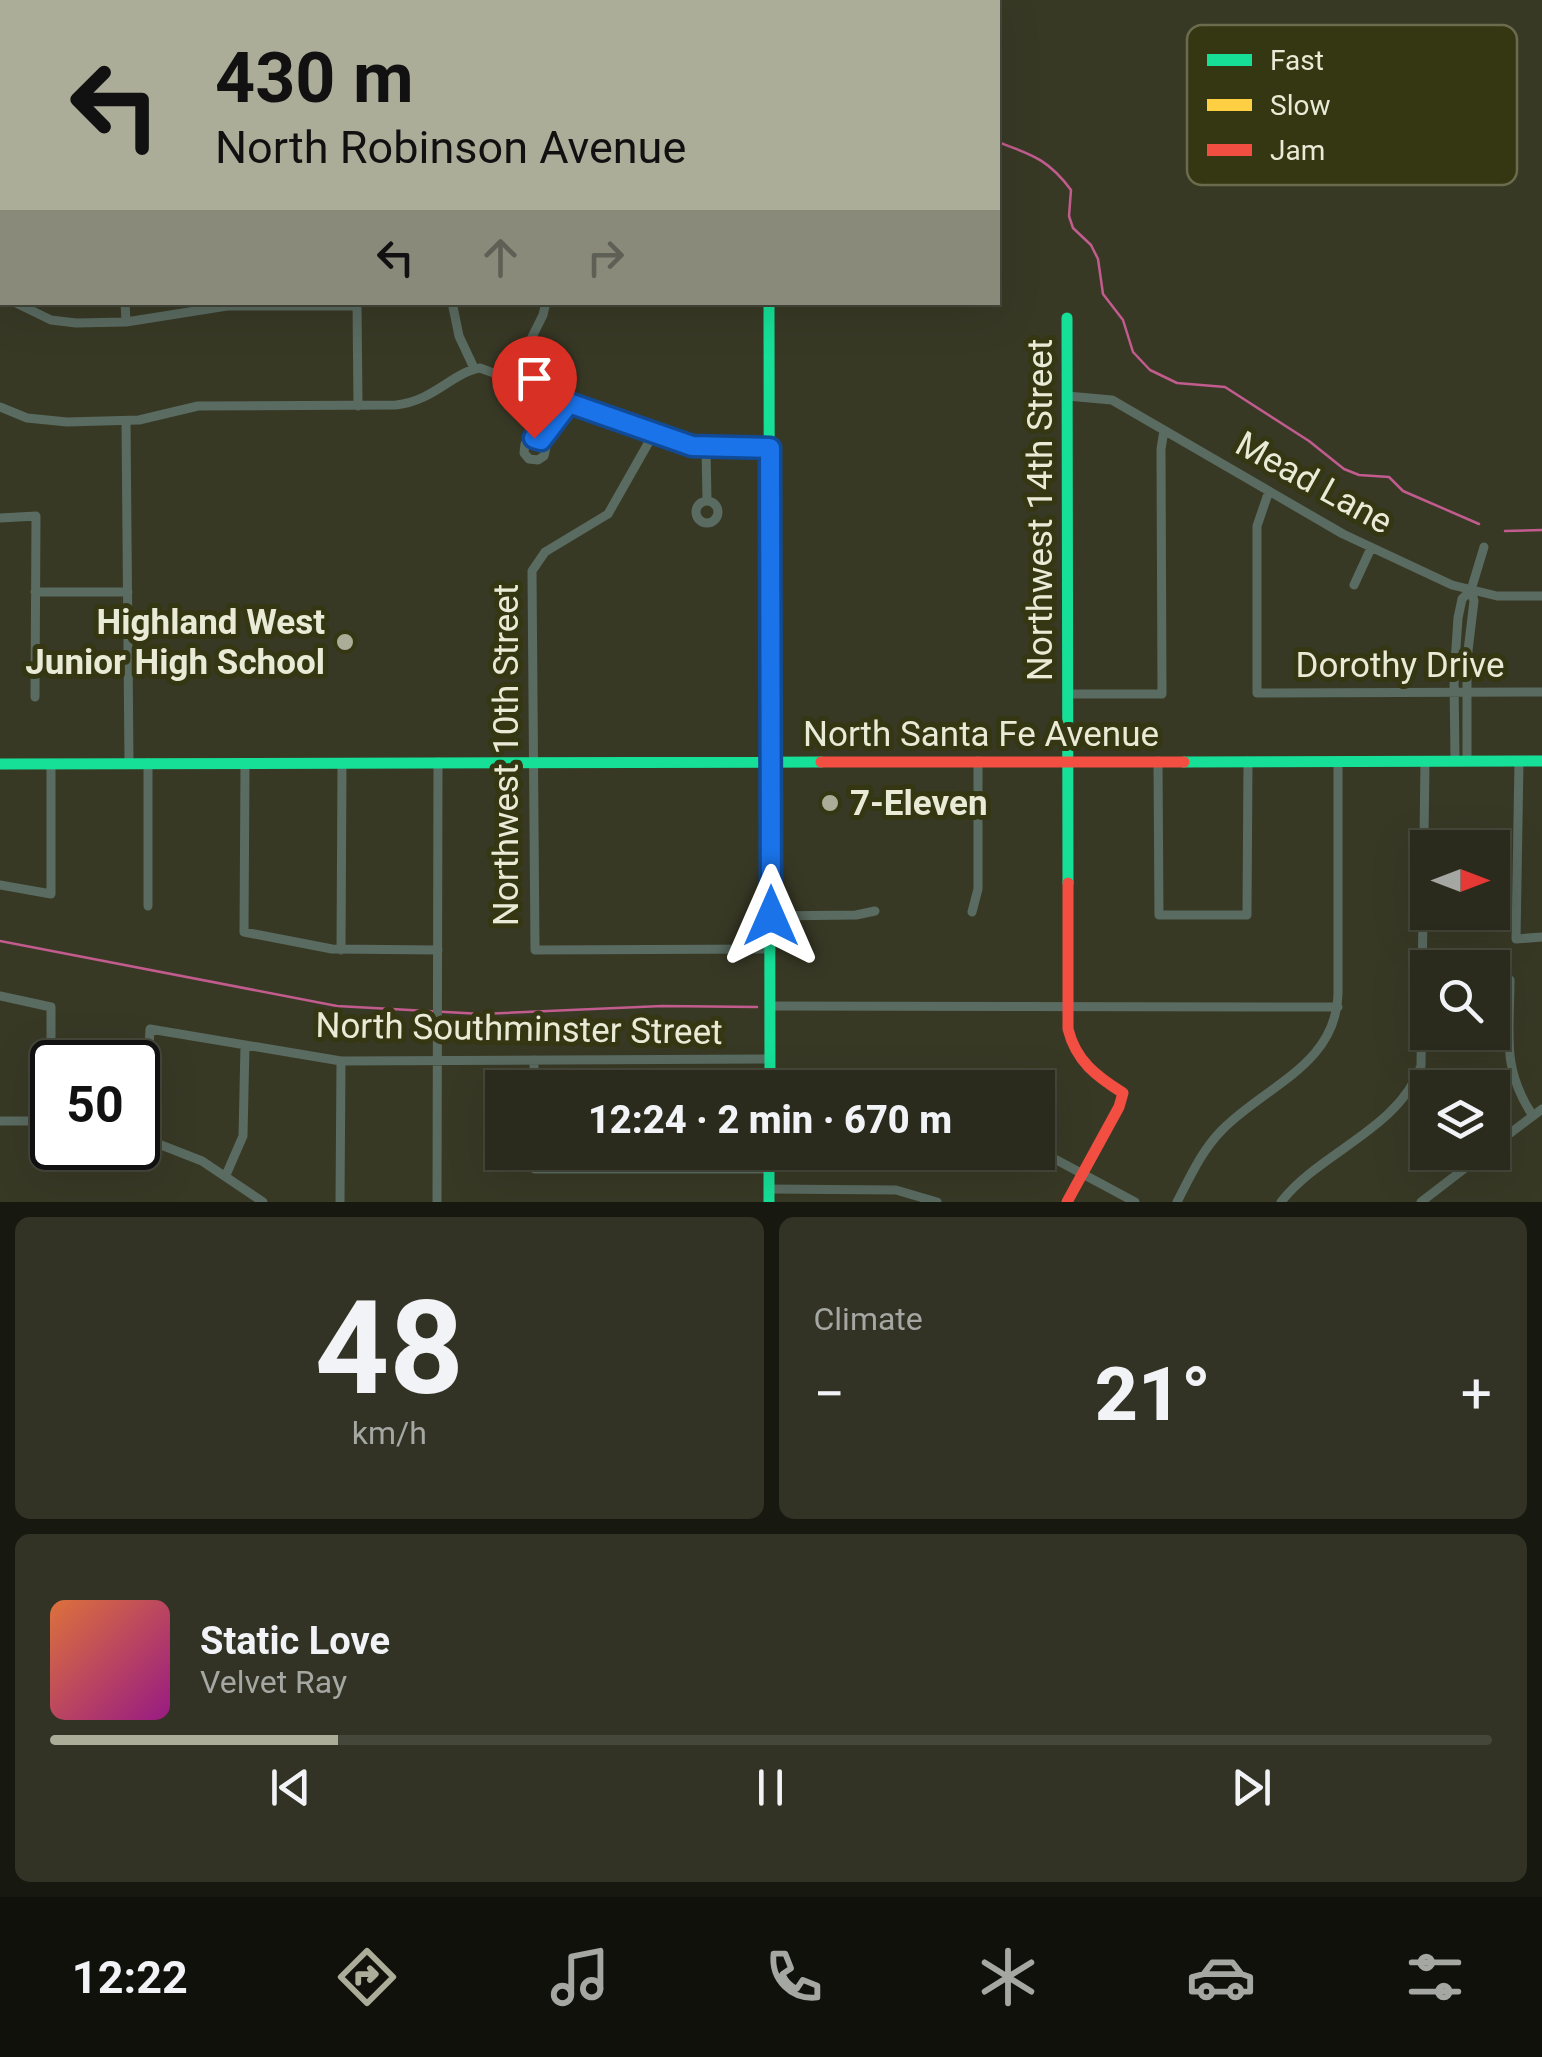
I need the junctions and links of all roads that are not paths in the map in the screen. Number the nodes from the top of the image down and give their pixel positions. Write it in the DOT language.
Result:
graph roads {
  1 [pos="20,305"];
  2 [pos="126,305"];
  3 [pos="292,305"];
  4 [pos="357,305"];
  5 [pos="453,305"];
  6 [pos="545,305"];
  7 [pos="770,305"];
  8 [pos="1067,318"];
  9 [pos="126,322"];
  10 [pos="474,368"];
  11 [pos="510,381"];
  12 [pos="1067,396"];
  13 [pos="569,403"];
  14 [pos="358,406"];
  15 [pos="0,407"];
  16 [pos="126,421"];
  17 [pos="1164,430"];
  18 [pos="654,433"];
  19 [pos="541,440"];
  20 [pos="706,448"];
  21 [pos="770,448"];
  22 [pos="1269,490"];
  23 [pos="707,500"];
  24 [pos="0,518"];
  25 [pos="1484,546"];
  26 [pos="1371,548"];
  27 [pos="1354,585"];
  28 [pos="1471,590"];
  29 [pos="35,592"];
  30 [pos="128,592"];
  31 [pos="1542,596"];
  32 [pos="1454,692"];
  33 [pos="1467,692"];
  34 [pos="1542,692"];
  35 [pos="1068,694"];
  36 [pos="35,697"];
  37 [pos="772,761"];
  38 [pos="978,761"];
  39 [pos="1068,761"];
  40 [pos="1248,761"];
  41 [pos="1338,761"];
  42 [pos="1425,761"];
  43 [pos="1461,761"];
  44 [pos="1519,761"];
  45 [pos="1542,761"];
  46 [pos="438,762"];
  47 [pos="534,762"];
  48 [pos="1158,762"];
  49 [pos="245,763"];
  50 [pos="342,763"];
  51 [pos="0,764"];
  52 [pos="51,764"];
  53 [pos="129,764"];
  54 [pos="148,764"];
  55 [pos="0,885"];
  56 [pos="148,906"];
  57 [pos="875,910"];
  58 [pos="972,912"];
  59 [pos="771,916"];
  60 [pos="1542,937"];
  61 [pos="770,949"];
  62 [pos="341,950"];
  63 [pos="438,950"];
  64 [pos="0,996"];
  65 [pos="770,1006"];
  66 [pos="1068,1006"];
  67 [pos="1338,1007"];
  68 [pos="51,1040"];
  69 [pos="150,1040"];
  70 [pos="245,1045"];
  71 [pos="1510,1050"];
  72 [pos="770,1059"];
  73 [pos="438,1060"];
  74 [pos="534,1060"];
  75 [pos="342,1061"];
  76 [pos="534,1070"];
  77 [pos="770,1070"];
  78 [pos="1538,1112"];
  79 [pos="0,1120"];
  80 [pos="30,1121"];
  81 [pos="1510,1134"];
  82 [pos="160,1143"];
  83 [pos="1055,1159"];
  84 [pos="770,1170"];
  85 [pos="1462,1170"];
  86 [pos="1082,1174"];
  87 [pos="226,1175"];
  88 [pos="769,1196"];
  89 [pos="263,1202"];
  90 [pos="340,1202"];
  91 [pos="437,1202"];
  92 [pos="937,1202"];
  93 [pos="1067,1202"];
  94 [pos="1135,1202"];
  95 [pos="1177,1202"];
  96 [pos="1281,1202"];
  97 [pos="1420,1202"];
  1 -- 9 [label="street"];
  2 -- 9 [label="street"];
  3 -- 9 [label="street"];
  4 -- 14 [label="street"];
  5 -- 10 [label="street"];
  6 -- 11 [label="street"];
  7 -- 21 [label="main road"];
  8 -- 12 [label="main road, Northwest 14th Street"];
  10 -- 11 [label="street"];
  10 -- 14 [label="street"];
  11 -- 13 [label="street"];
  12 -- 17 [label="street, Mead Lane"];
  12 -- 35 [label="main road, Northwest 14th Street"];
  13 -- 18 [label="street"];
  13 -- 19 [label="street"];
  14 -- 16 [label="street"];
  15 -- 16 [label="street"];
  16 -- 30 [label="street"];
  17 -- 22 [label="street, Mead Lane"];
  17 -- 35 [label="street"];
  18 -- 20 [label="street"];
  18 -- 47 [label="street, Northwest 10th Street"];
  20 -- 21 [label="street"];
  20 -- 23 [label="street"];
  21 -- 37 [label="main road"];
  22 -- 26 [label="street, Mead Lane"];
  22 -- 32 [label="street, Dorothy Drive"];
  24 -- 29 [label="street"];
  25 -- 28 [label="street"];
  26 -- 27 [label="street"];
  26 -- 28 [label="street, Mead Lane"];
  28 -- 31 [label="street, Mead Lane"];
  28 -- 32 [label="street"];
  28 -- 33 [label="street"];
  29 -- 30 [label="street"];
  29 -- 36 [label="street"];
  30 -- 53 [label="street"];
  32 -- 33 [label="street, Dorothy Drive"];
  32 -- 43 [label="street"];
  33 -- 34 [label="street, Dorothy Drive"];
  33 -- 43 [label="street"];
  35 -- 39 [label="main road, Northwest 14th Street"];
  37 -- 38 [label="main road, North Santa Fe Avenue"];
  37 -- 47 [label="main road, North Santa Fe Avenue"];
  37 -- 59 [label="main road"];
  38 -- 39 [label="main road, North Santa Fe Avenue"];
  38 -- 58 [label="street"];
  39 -- 48 [label="main road, North Santa Fe Avenue"];
  39 -- 66 [label="main road, Northwest 14th Street"];
  40 -- 41 [label="main road, North Santa Fe Avenue"];
  40 -- 48 [label="main road, North Santa Fe Avenue"];
  40 -- 48 [label="street"];
  41 -- 42 [label="main road, North Santa Fe Avenue"];
  41 -- 67 [label="street"];
  42 -- 43 [label="main road, North Santa Fe Avenue"];
  42 -- 96 [label="street"];
  43 -- 44 [label="main road, North Santa Fe Avenue"];
  44 -- 45 [label="main road, North Santa Fe Avenue"];
  44 -- 60 [label="street"];
  46 -- 47 [label="main road, North Santa Fe Avenue"];
  46 -- 50 [label="main road, North Santa Fe Avenue"];
  46 -- 63 [label="street"];
  47 -- 61 [label="street, Northwest 10th Street"];
  49 -- 50 [label="main road, North Santa Fe Avenue"];
  49 -- 54 [label="main road, North Santa Fe Avenue"];
  49 -- 62 [label="street"];
  50 -- 62 [label="street"];
  51 -- 52 [label="main road, North Santa Fe Avenue"];
  52 -- 53 [label="main road, North Santa Fe Avenue"];
  52 -- 55 [label="street"];
  53 -- 54 [label="main road, North Santa Fe Avenue"];
  54 -- 56 [label="street"];
  57 -- 59 [label="street"];
  59 -- 61 [label="main road"];
  61 -- 65 [label="main road"];
  62 -- 63 [label="street"];
  63 -- 73 [label="street"];
  64 -- 68 [label="street"];
  65 -- 66 [label="street, North Southminster Street"];
  65 -- 72 [label="main road"];
  66 -- 67 [label="street, North Southminster Street"];
  66 -- 86 [label="main road, Northwest 14th Street"];
  67 -- 95 [label="street"];
  69 -- 70 [label="street, North Southminster Street"];
  70 -- 75 [label="street, North Southminster Street"];
  70 -- 87 [label="street"];
  71 -- 78 [label="street"];
  72 -- 74 [label="street, North Southminster Street"];
  72 -- 77 [label="main road"];
  73 -- 74 [label="street, North Southminster Street"];
  73 -- 75 [label="street, North Southminster Street"];
  73 -- 91 [label="street"];
  74 -- 76 [label="street"];
  75 -- 90 [label="street"];
  78 -- 81 [label="street"];
  79 -- 80 [label="street"];
  82 -- 87 [label="street"];
  83 -- 86 [label="street"];
  84 -- 88 [label="main road"];
  85 -- 97 [label="street"];
  86 -- 93 [label="main road, Northwest 14th Street"];
  86 -- 94 [label="street"];
  87 -- 89 [label="street"];
  88 -- 92 [label="street"];
}
